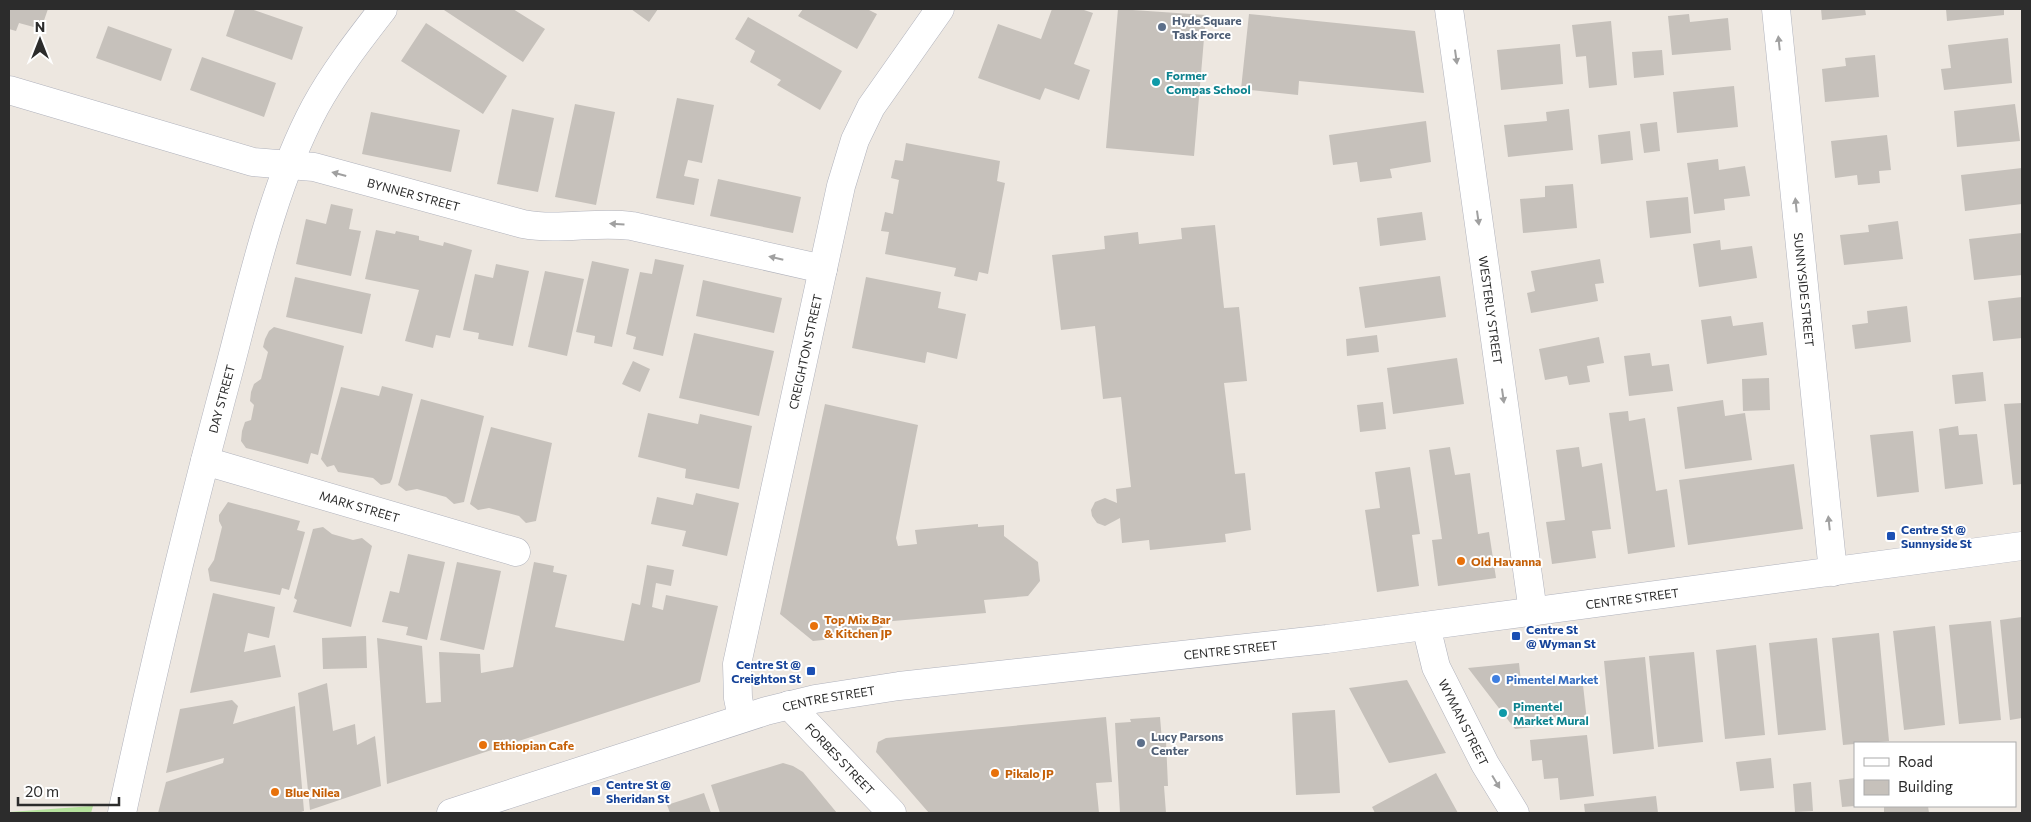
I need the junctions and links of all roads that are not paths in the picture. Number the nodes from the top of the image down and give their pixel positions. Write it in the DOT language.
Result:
graph roads {
  1 [pos="384,9"];
  2 [pos="940,9"];
  3 [pos="1450,9"];
  4 [pos="1776,9"];
  5 [pos="9,90"];
  6 [pos="289,166"];
  7 [pos="823,269"];
  8 [pos="204,461"];
  9 [pos="2022,546"];
  10 [pos="516,552"];
  11 [pos="1833,572"];
  12 [pos="1533,612"];
  13 [pos="1426,626"];
  14 [pos="788,705"];
  15 [pos="742,718"];
  16 [pos="122,813"];
  17 [pos="452,813"];
  18 [pos="892,813"];
  19 [pos="1515,813"];
  1 -- 6 [label="street, DAY STREET"];
  2 -- 7 [label="street, CREIGHTON STREET"];
  3 -- 12 [label="street, WESTERLY STREET, one-way"];
  11 -- 4 [label="street, SUNNYSIDE STREET, one-way"];
  5 -- 6 [label="street, BYNNER STREET"];
  7 -- 6 [label="street, BYNNER STREET, one-way"];
  6 -- 8 [label="street, DAY STREET"];
  7 -- 15 [label="street, CREIGHTON STREET"];
  8 -- 10 [label="street, MARK STREET"];
  8 -- 16 [label="street, DAY STREET"];
  9 -- 11 [label="street, CENTRE STREET"];
  11 -- 12 [label="street, CENTRE STREET"];
  12 -- 13 [label="street, CENTRE STREET"];
  13 -- 14 [label="street, CENTRE STREET"];
  13 -- 19 [label="street, WYMAN STREET, one-way"];
  14 -- 15 [label="street, CENTRE STREET"];
  14 -- 18 [label="street, FORBES STREET"];
  15 -- 17 [label="street, CENTRE STREET"];
}
